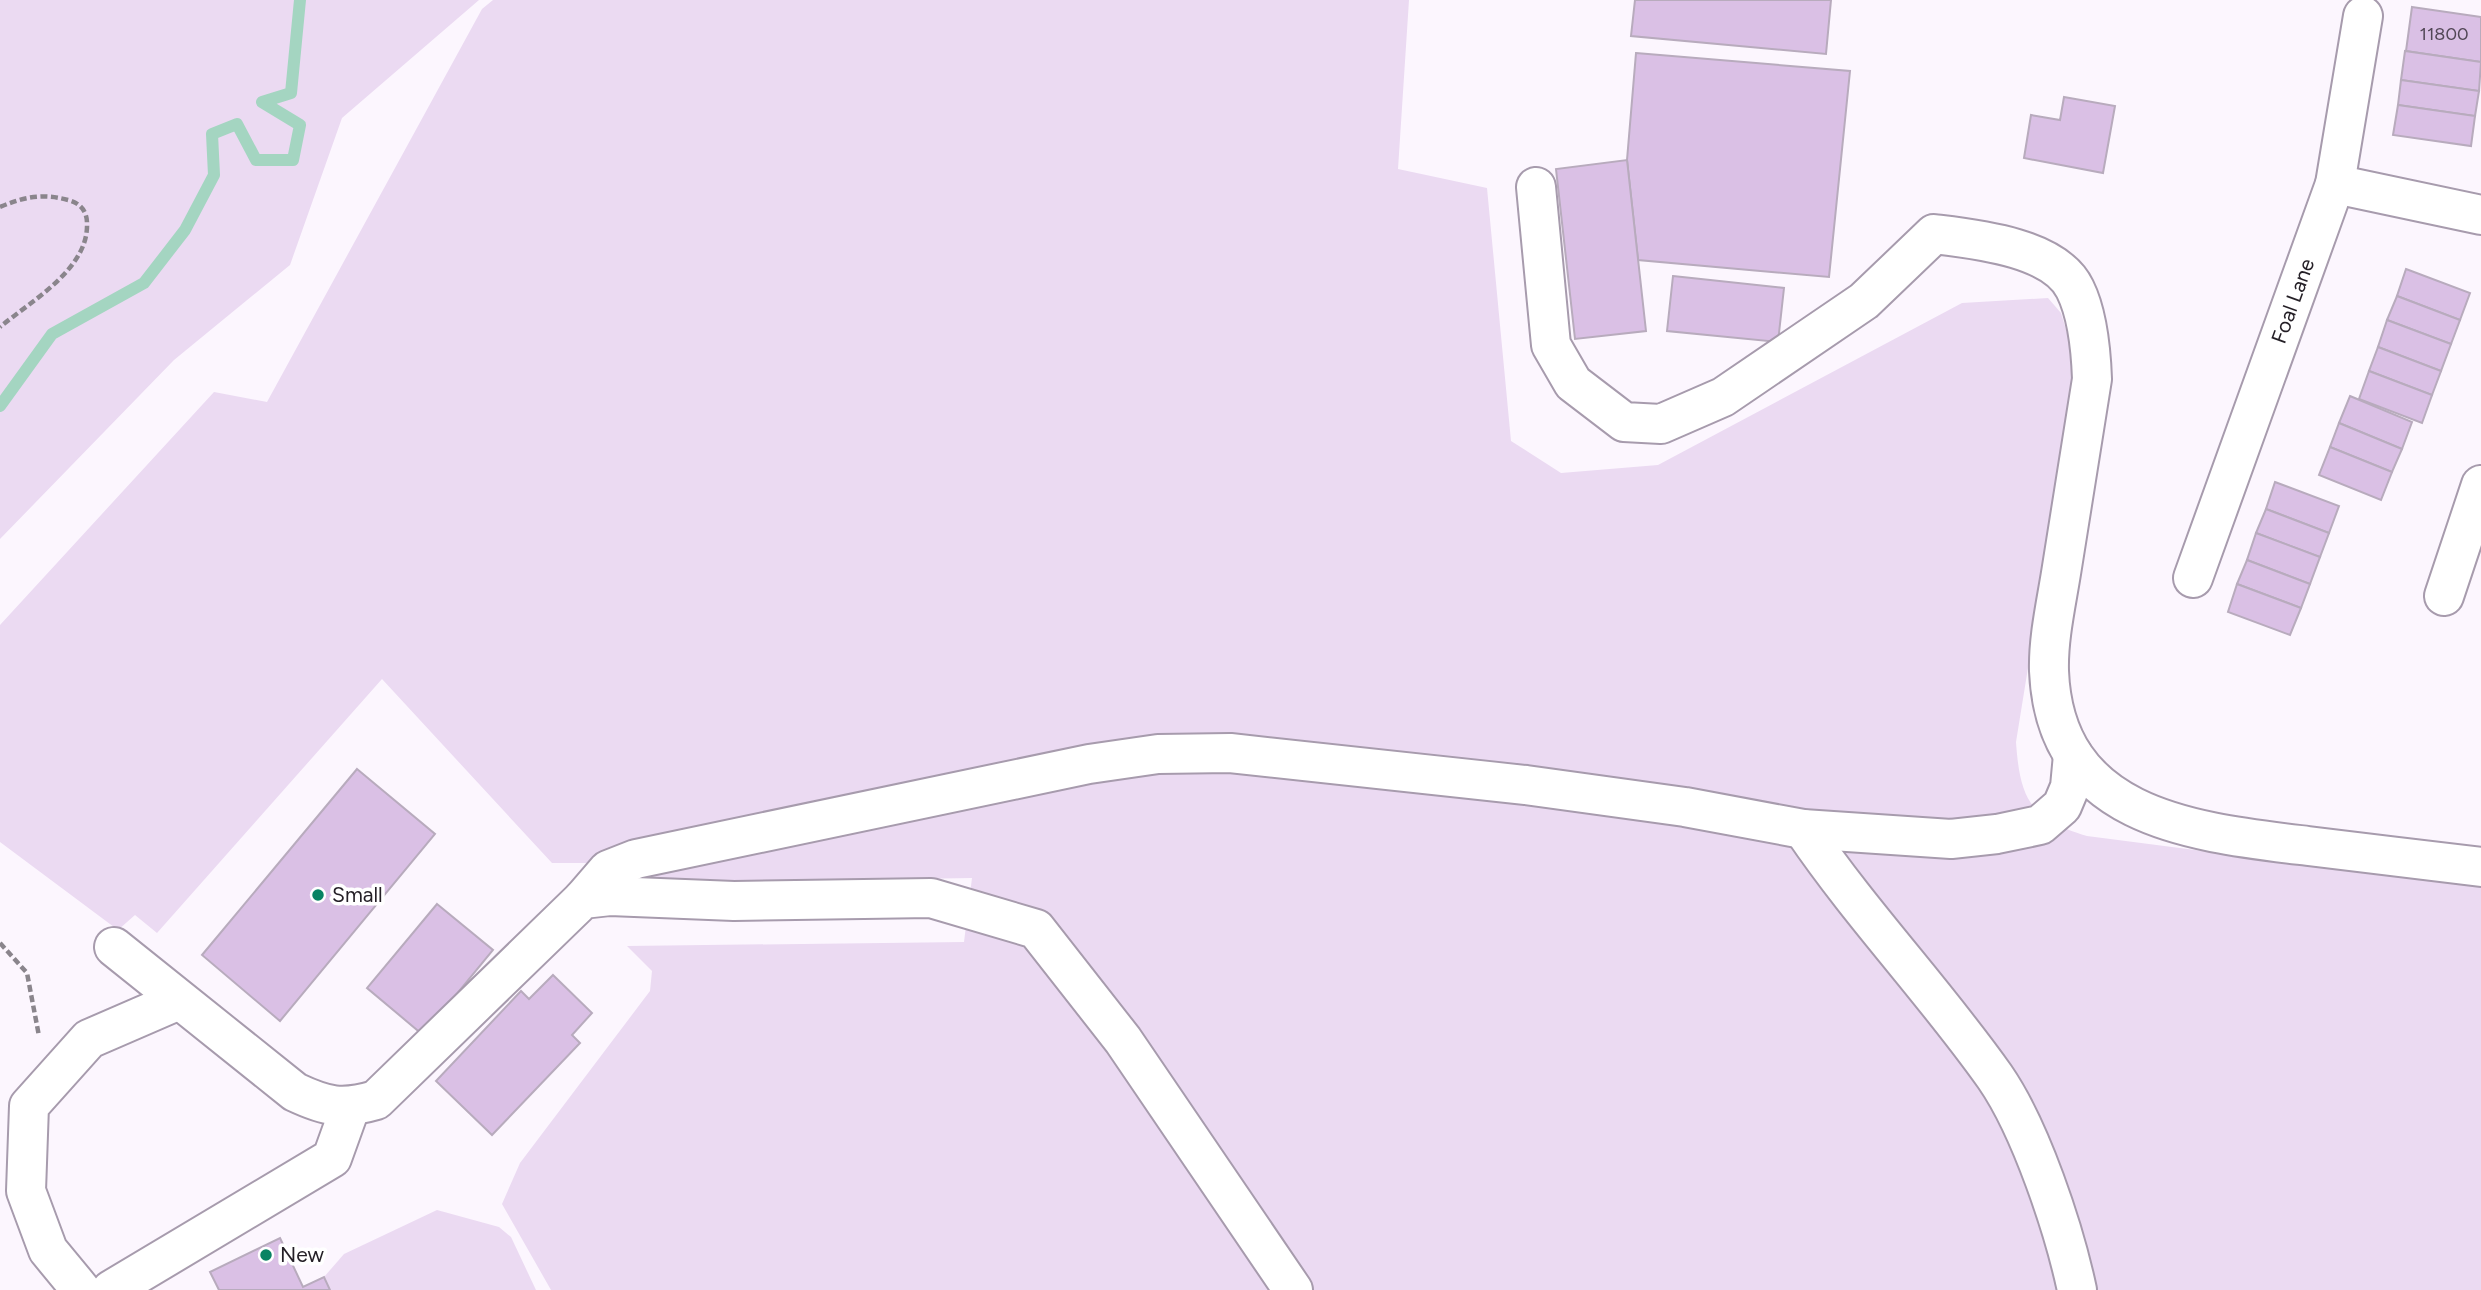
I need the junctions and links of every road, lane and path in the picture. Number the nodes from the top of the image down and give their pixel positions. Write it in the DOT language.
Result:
graph roads {
  1 [pos="2363,16"];
  2 [pos="2335,184"];
  3 [pos="1536,187"];
  4 [pos="0,207"];
  5 [pos="2481,215"];
  6 [pos="0,327"];
  7 [pos="2481,485"];
  8 [pos="2193,578"];
  9 [pos="2444,596"];
  10 [pos="2073,755"];
  11 [pos="1803,829"];
  12 [pos="2481,867"];
  13 [pos="583,899"];
  14 [pos="0,943"];
  15 [pos="114,947"];
  16 [pos="179,1000"];
  17 [pos="40,1045"];
  18 [pos="350,1108"];
  19 [pos="13,1171"];
  20 [pos="81,1290"];
  21 [pos="111,1290"];
  22 [pos="1293,1290"];
  23 [pos="2077,1290"];
  1 -- 2 [label="street, Foal Lane"];
  2 -- 5 [label="street"];
  2 -- 8 [label="street, Foal Lane"];
  3 -- 10 [label="street"];
  4 -- 6 [label="path"];
  7 -- 9 [label="street"];
  10 -- 11 [label="street"];
  10 -- 12 [label="street"];
  11 -- 13 [label="street"];
  11 -- 23 [label="street"];
  13 -- 18 [label="street"];
  13 -- 22 [label="street"];
  14 -- 17 [label="path"];
  15 -- 16 [label="street"];
  16 -- 18 [label="street"];
  16 -- 19 [label="street"];
  18 -- 21 [label="street"];
  19 -- 20 [label="street"];
}
